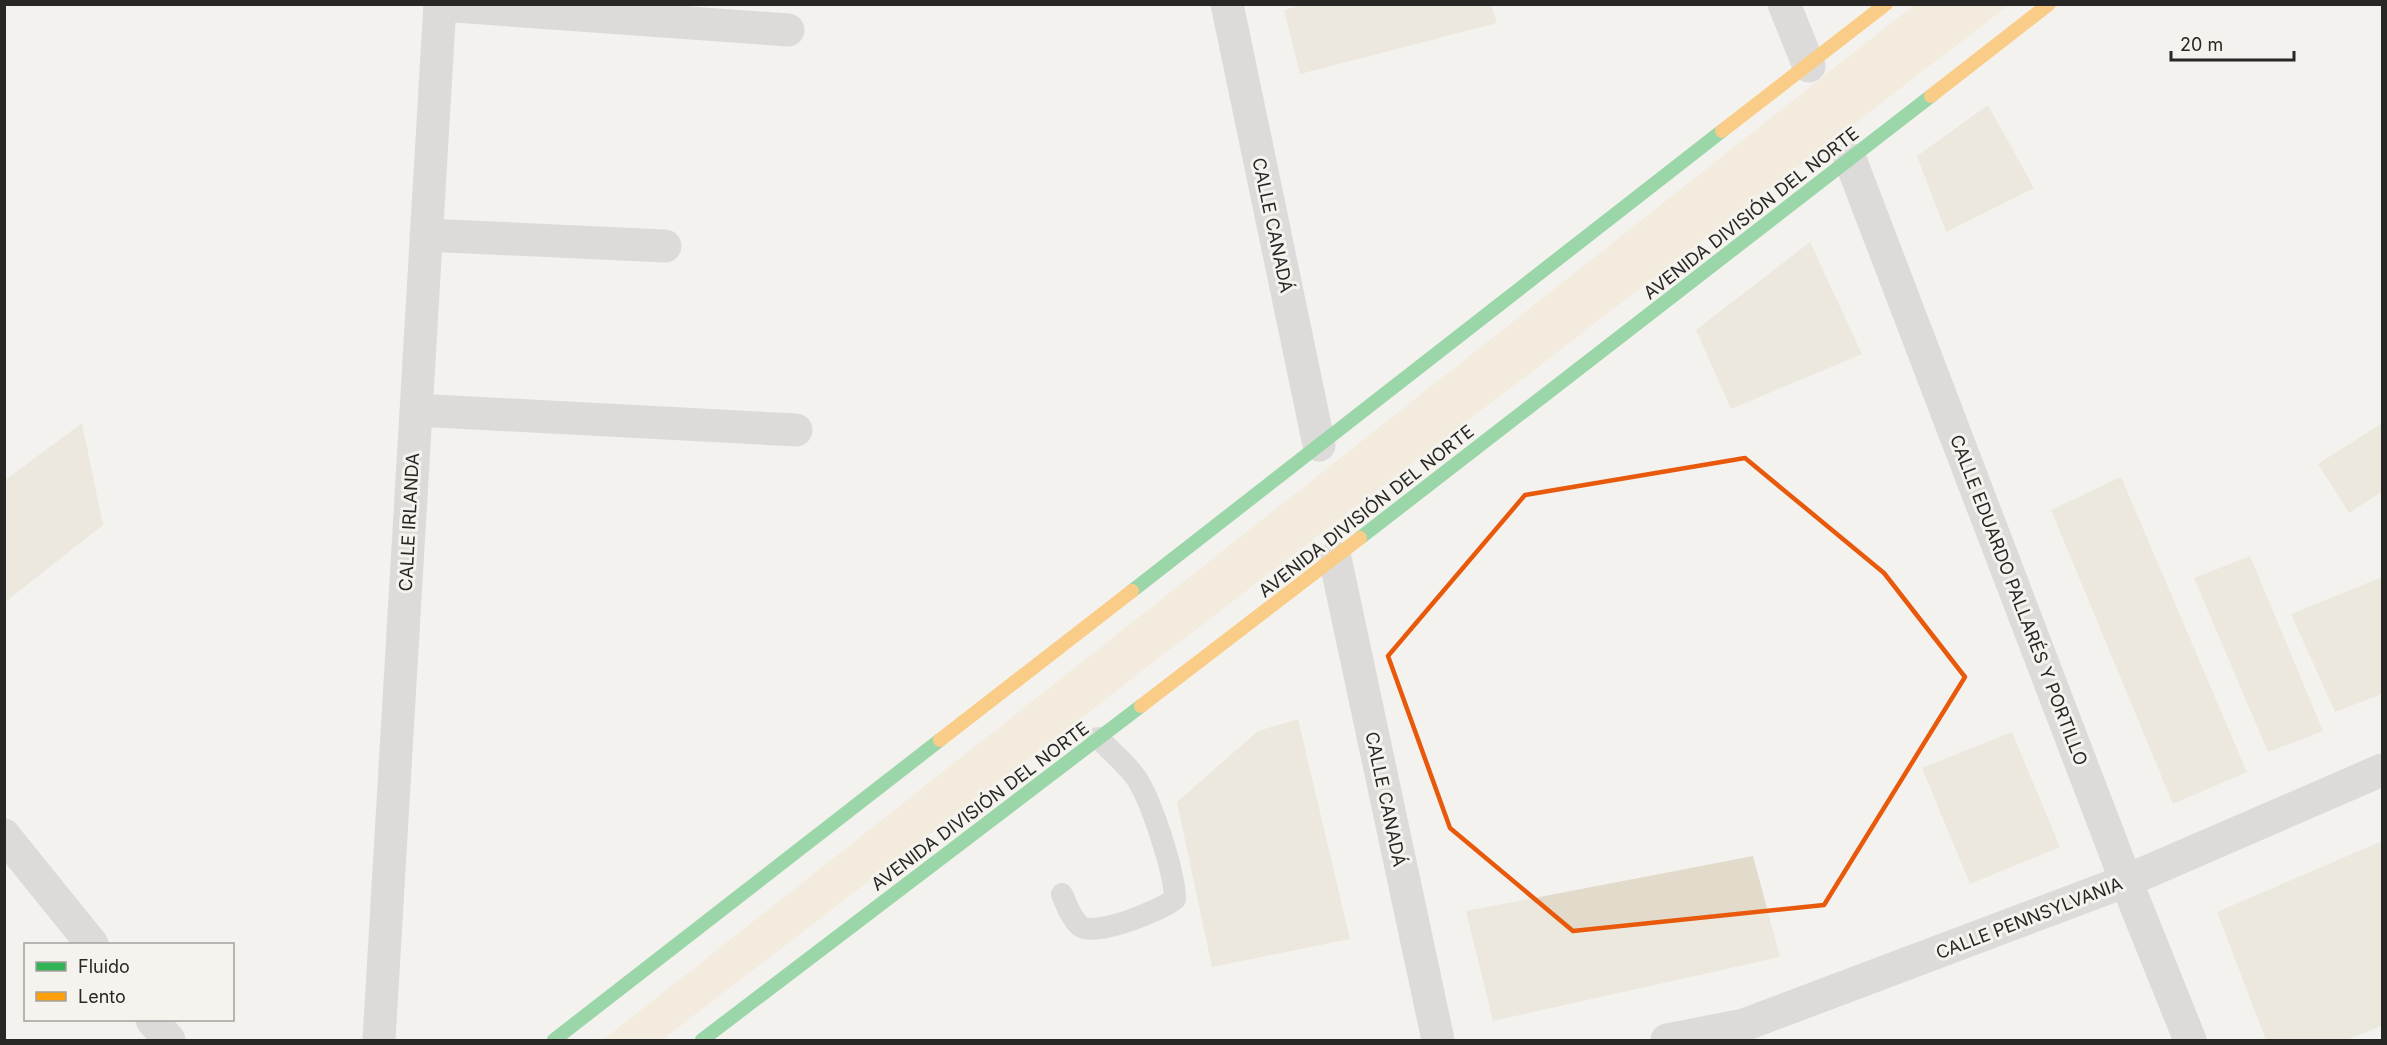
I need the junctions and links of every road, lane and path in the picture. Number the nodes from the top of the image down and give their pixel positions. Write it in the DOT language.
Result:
graph roads {
  1 [pos="1227,4"];
  2 [pos="1784,4"];
  3 [pos="1886,4"];
  4 [pos="2049,4"];
  5 [pos="440,5"];
  6 [pos="788,30"];
  7 [pos="1809,66"];
  8 [pos="1850,159"];
  9 [pos="426,235"];
  10 [pos="665,246"];
  11 [pos="416,410"];
  12 [pos="796,430"];
  13 [pos="1319,445"];
  14 [pos="1335,558"];
  15 [pos="1098,738"];
  16 [pos="2382,770"];
  17 [pos="4,835"];
  18 [pos="2126,881"];
  19 [pos="1062,894"];
  20 [pos="90,943"];
  21 [pos="153,1021"];
  22 [pos="169,1041"];
  23 [pos="379,1041"];
  24 [pos="554,1041"];
  25 [pos="702,1041"];
  26 [pos="1438,1041"];
  27 [pos="1667,1041"];
  28 [pos="2190,1041"];
  1 -- 13 [label="street, CALLE CANADÁ"];
  2 -- 7 [label="street"];
  3 -- 7 [label="main road"];
  4 -- 8 [label="main road, AVENIDA DIVISIÓN DEL NORTE"];
  5 -- 6 [label="street"];
  5 -- 9 [label="street, CALLE IRLANDA"];
  7 -- 13 [label="main road"];
  8 -- 14 [label="main road, AVENIDA DIVISIÓN DEL NORTE"];
  8 -- 18 [label="street, CALLE EDUARDO PALLARÉS Y PORTILLO"];
  9 -- 10 [label="street"];
  9 -- 11 [label="street, CALLE IRLANDA"];
  11 -- 12 [label="street"];
  11 -- 23 [label="street, CALLE IRLANDA"];
  13 -- 24 [label="main road"];
  14 -- 15 [label="main road, AVENIDA DIVISIÓN DEL NORTE"];
  14 -- 26 [label="street, CALLE CANADÁ"];
  15 -- 19 [label="lane"];
  15 -- 25 [label="main road, AVENIDA DIVISIÓN DEL NORTE"];
  16 -- 18 [label="street, CALLE PENNSYLVANIA"];
  17 -- 20 [label="street"];
  18 -- 27 [label="street, CALLE PENNSYLVANIA"];
  18 -- 28 [label="street, CALLE EDUARDO PALLARÉS Y PORTILLO"];
  21 -- 22 [label="street"];
}
